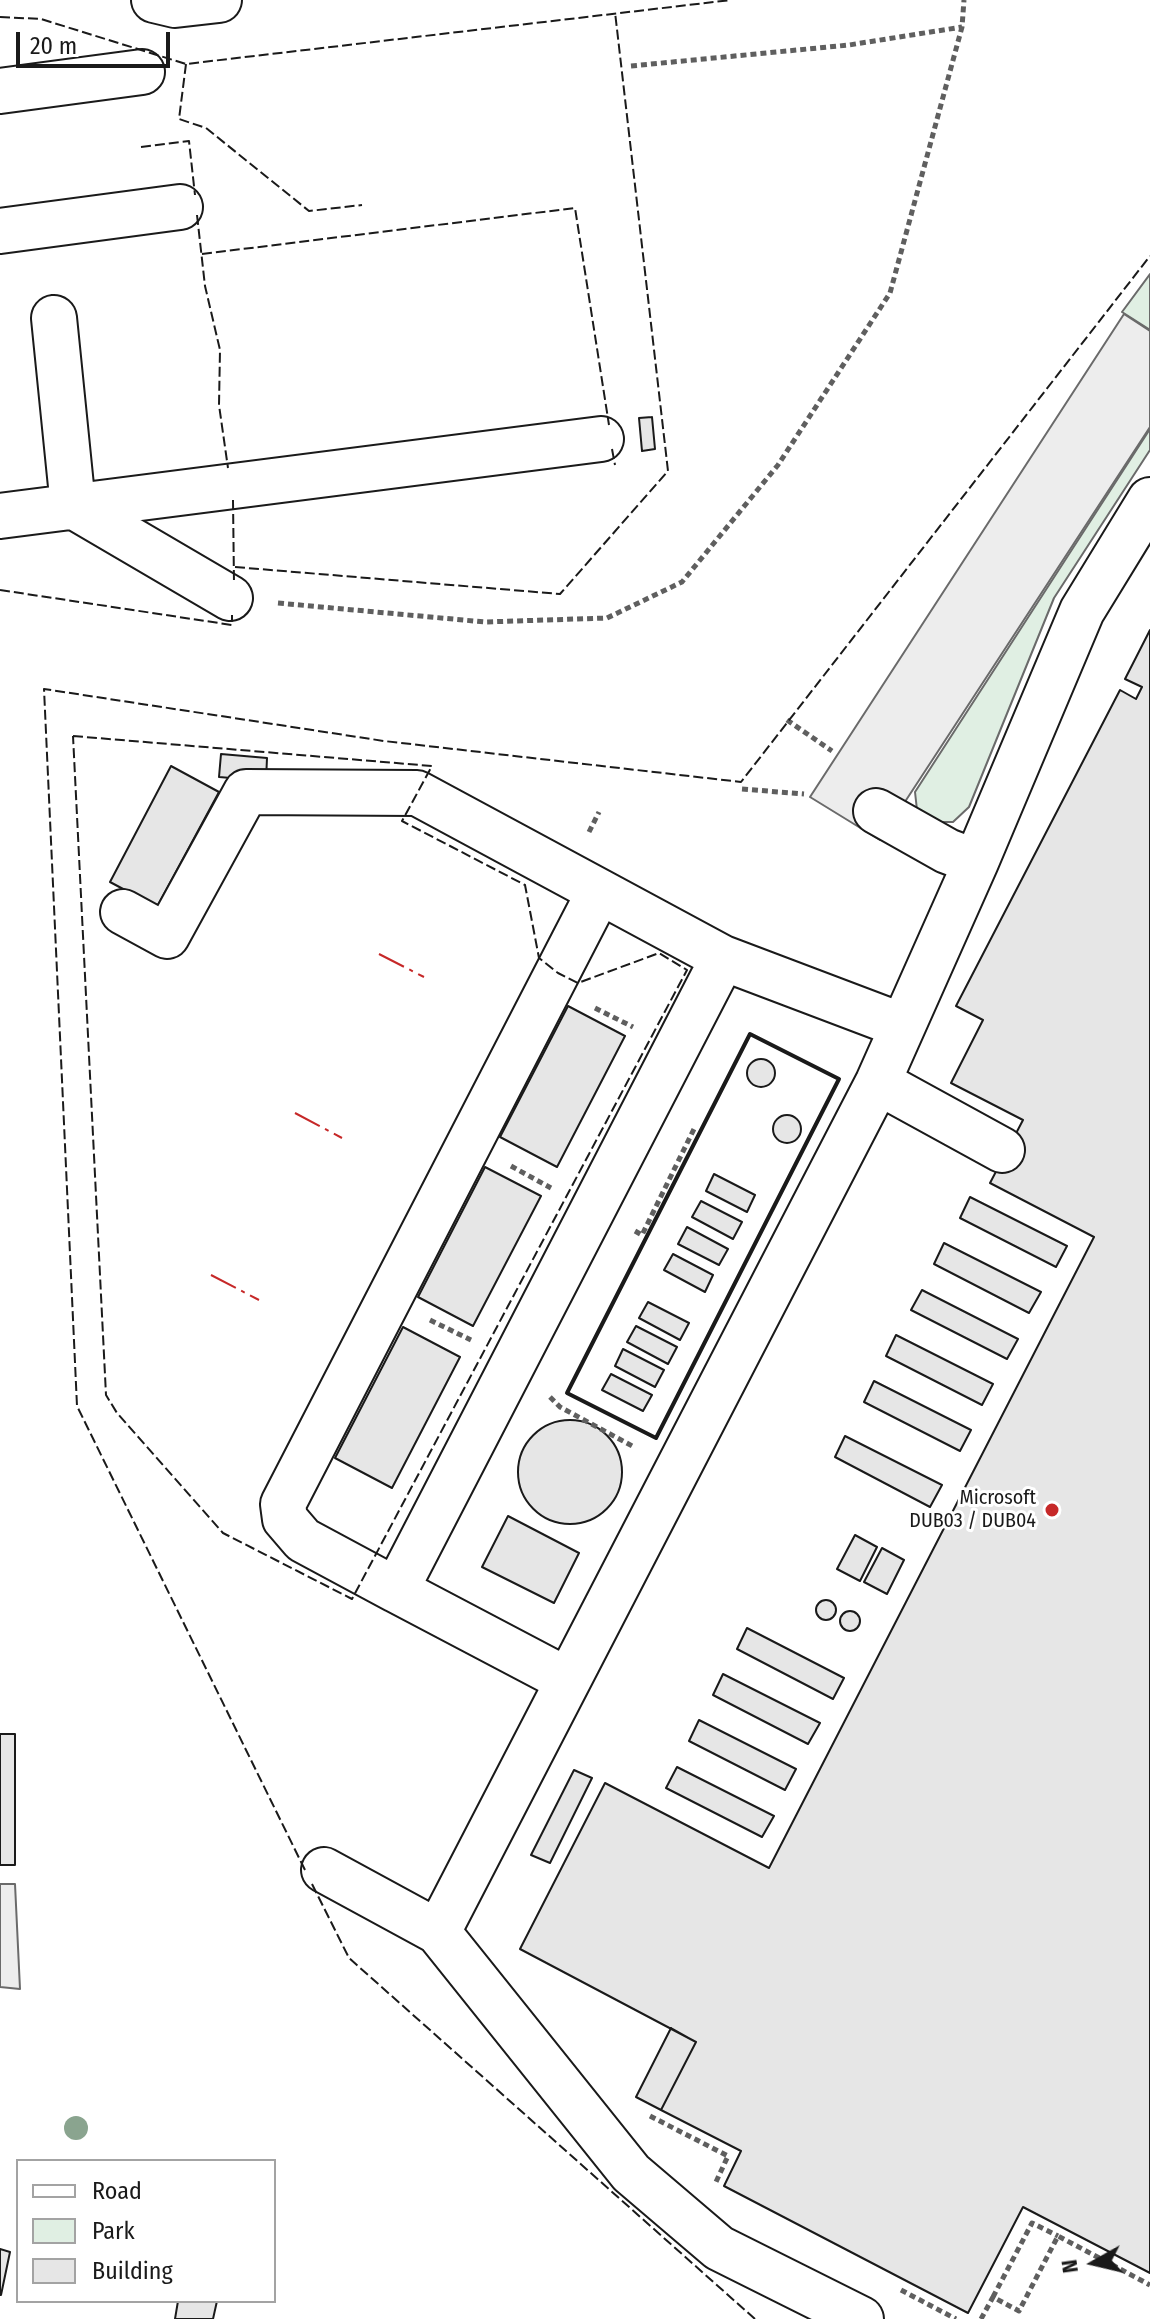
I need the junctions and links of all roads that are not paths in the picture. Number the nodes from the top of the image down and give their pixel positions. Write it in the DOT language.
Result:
graph roads {
  1 [pos="154,0"];
  2 [pos="219,0"];
  3 [pos="142,72"];
  4 [pos="0,91"];
  5 [pos="180,207"];
  6 [pos="0,231"];
  7 [pos="54,318"];
  8 [pos="601,439"];
  9 [pos="1150,500"];
  10 [pos="73,506"];
  11 [pos="0,516"];
  12 [pos="230,598"];
  13 [pos="876,811"];
  14 [pos="976,862"];
  15 [pos="598,894"];
  16 [pos="123,912"];
  17 [pos="723,958"];
  18 [pos="900,1025"];
  19 [pos="878,1082"];
  20 [pos="1002,1150"];
  21 [pos="396,1590"];
  22 [pos="565,1679"];
  23 [pos="324,1870"];
  24 [pos="438,1932"];
  25 [pos="861,2319"];
  1 -- 2 [label="lane"];
  3 -- 4 [label="lane"];
  5 -- 6 [label="lane"];
  7 -- 10 [label="lane"];
  8 -- 10 [label="lane"];
  9 -- 14 [label="lane"];
  10 -- 11 [label="lane"];
  10 -- 12 [label="lane"];
  13 -- 14 [label="lane"];
  14 -- 18 [label="lane"];
  15 -- 16 [label="lane"];
  15 -- 17 [label="lane"];
  15 -- 21 [label="lane"];
  17 -- 18 [label="lane"];
  17 -- 21 [label="lane"];
  18 -- 19 [label="lane"];
  19 -- 20 [label="lane"];
  19 -- 22 [label="lane"];
  21 -- 22 [label="lane"];
  22 -- 24 [label="lane"];
  23 -- 24 [label="lane"];
  24 -- 25 [label="lane"];
}
